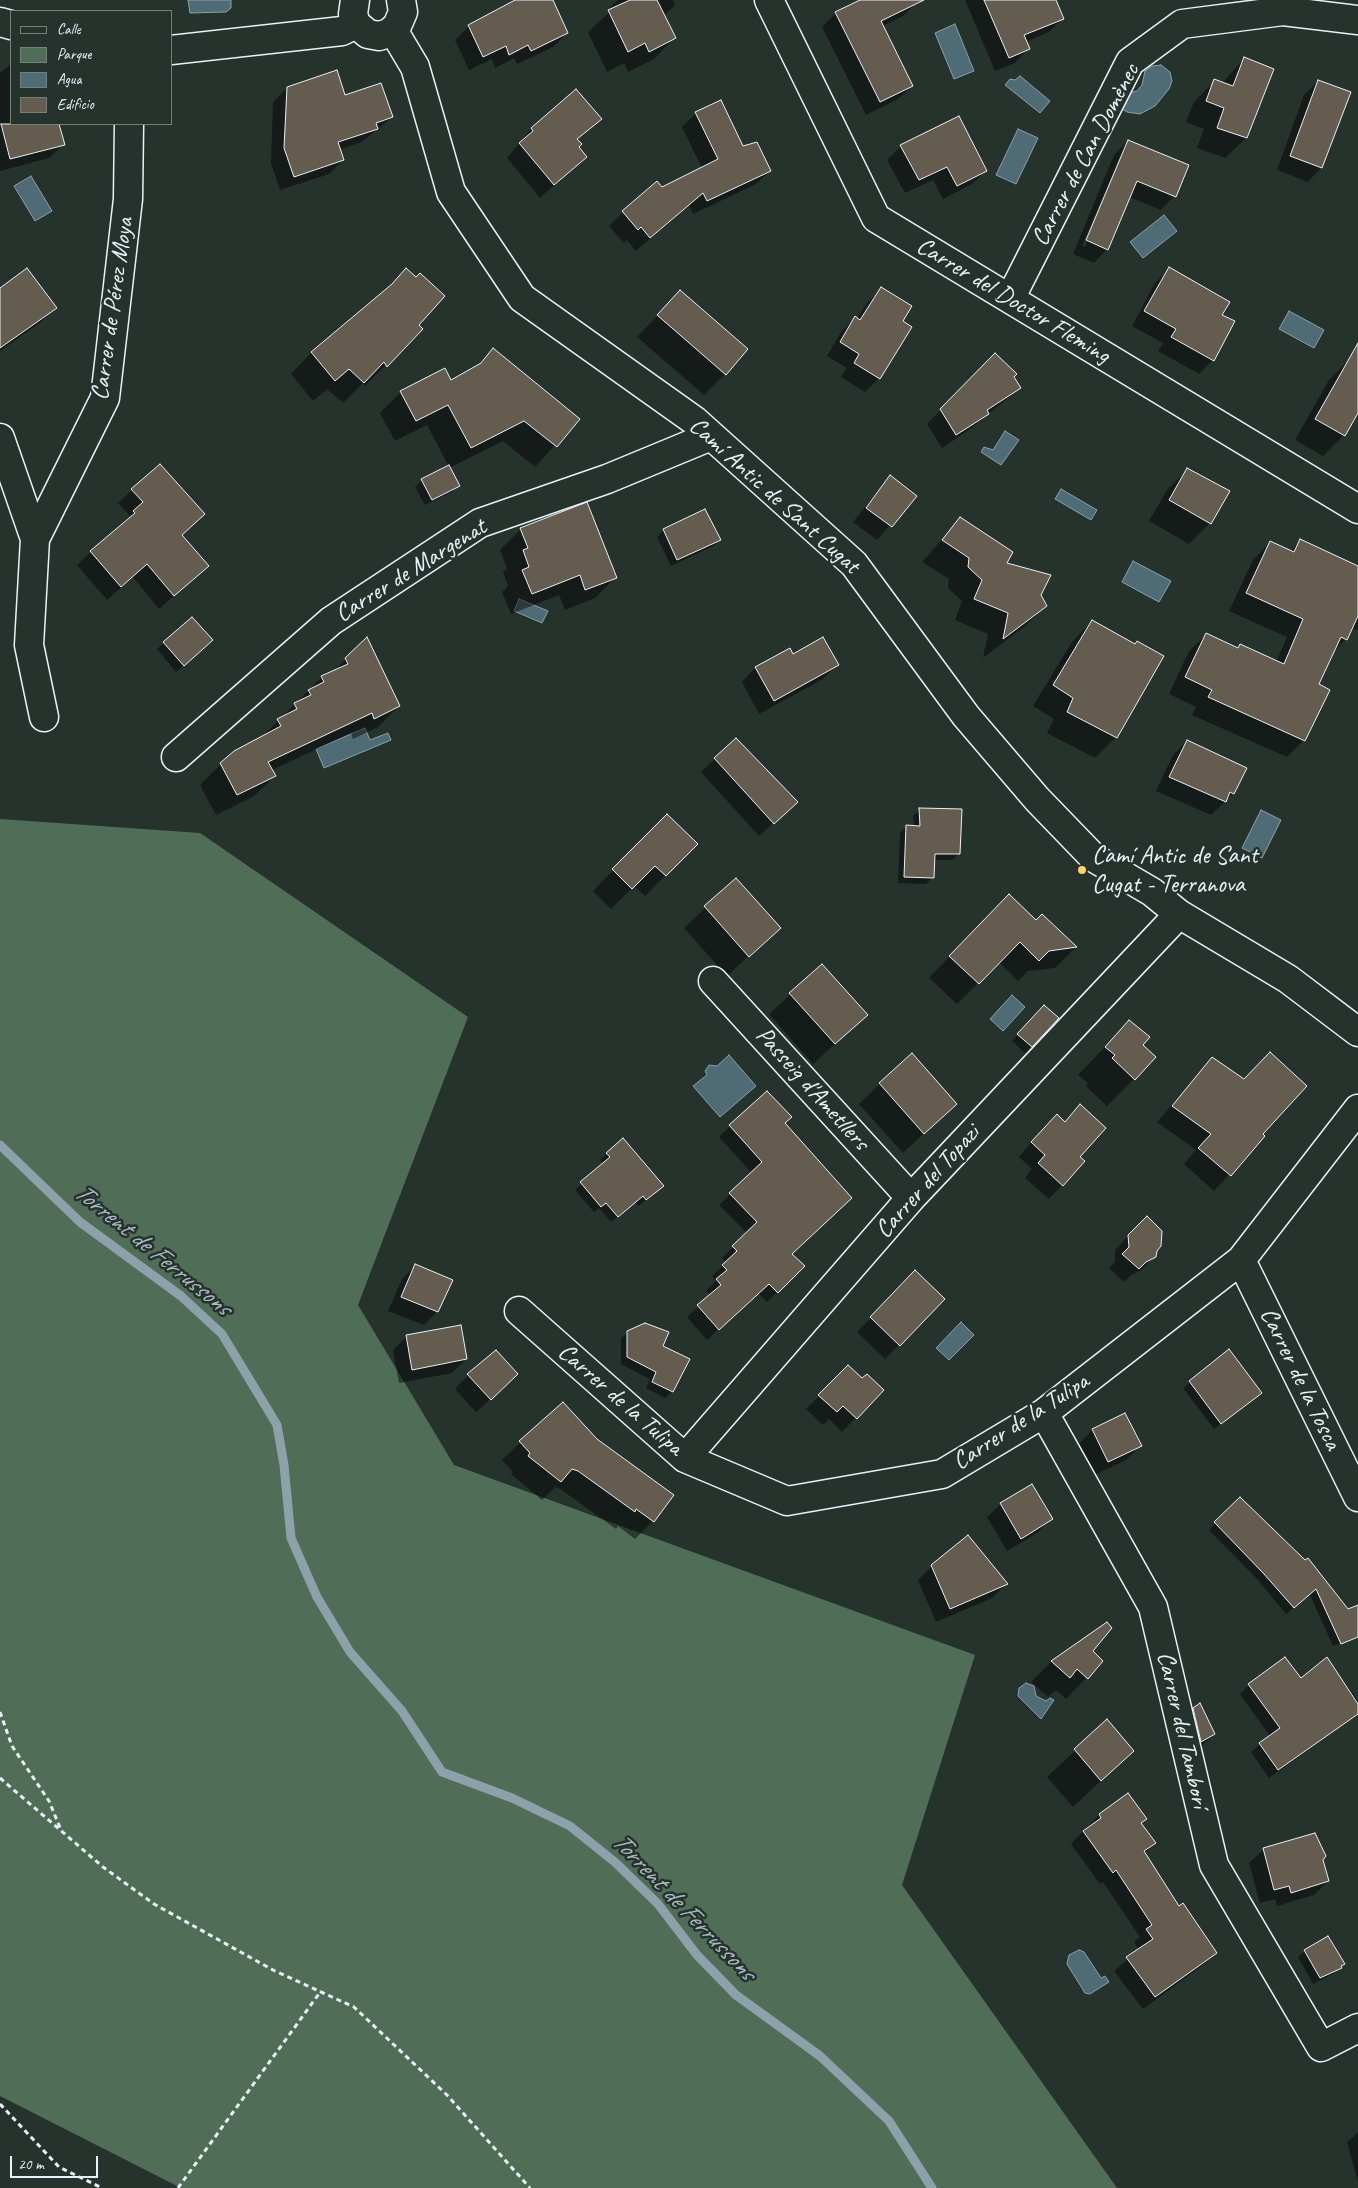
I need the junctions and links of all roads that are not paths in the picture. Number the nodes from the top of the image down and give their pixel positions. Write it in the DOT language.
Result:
graph roads {
  1 [pos="402,0"];
  2 [pos="769,0"];
  3 [pos="356,12"];
  4 [pos="1358,20"];
  5 [pos="393,30"];
  6 [pos="172,50"];
  7 [pos="129,125"];
  8 [pos="1010,299"];
  9 [pos="710,436"];
  10 [pos="0,438"];
  11 [pos="1358,509"];
  12 [pos="34,539"];
  13 [pos="44,717"];
  14 [pos="176,756"];
  15 [pos="1179,914"];
  16 [pos="714,981"];
  17 [pos="1358,1032"];
  18 [pos="1358,1109"];
  19 [pos="911,1198"];
  20 [pos="1241,1260"];
  21 [pos="519,1311"];
  22 [pos="1044,1413"];
  23 [pos="685,1458"];
  24 [pos="1358,1497"];
  25 [pos="1358,2028"];
  1 -- 5 [label="street"];
  2 -- 8 [label="street, Carrer del Doctor Fleming"];
  3 -- 5 [label="street"];
  3 -- 6 [label="street"];
  4 -- 8 [label="street, Carrer de Can Domènec"];
  5 -- 9 [label="street, Camí Antic de Sant Cugat"];
  7 -- 12 [label="street, Carrer de Pérez Moya"];
  8 -- 11 [label="street, Carrer del Doctor Fleming"];
  9 -- 14 [label="street, Carrer de Margenat"];
  9 -- 15 [label="street, Camí Antic de Sant Cugat"];
  10 -- 12 [label="street"];
  12 -- 13 [label="street"];
  15 -- 17 [label="street, Camí Antic de Sant Cugat"];
  15 -- 19 [label="street, Carrer del Topazi"];
  16 -- 19 [label="street, Passeig d'Ametllers"];
  18 -- 20 [label="street, Carrer de la Tulipa"];
  19 -- 23 [label="street, Carrer del Topazi"];
  20 -- 22 [label="street, Carrer de la Tulipa"];
  20 -- 24 [label="street, Carrer de la Tosca"];
  21 -- 23 [label="street, Carrer de la Tulipa"];
  22 -- 23 [label="street, Carrer de la Tulipa"];
  22 -- 25 [label="street, Carrer del Tamborí"];
}
